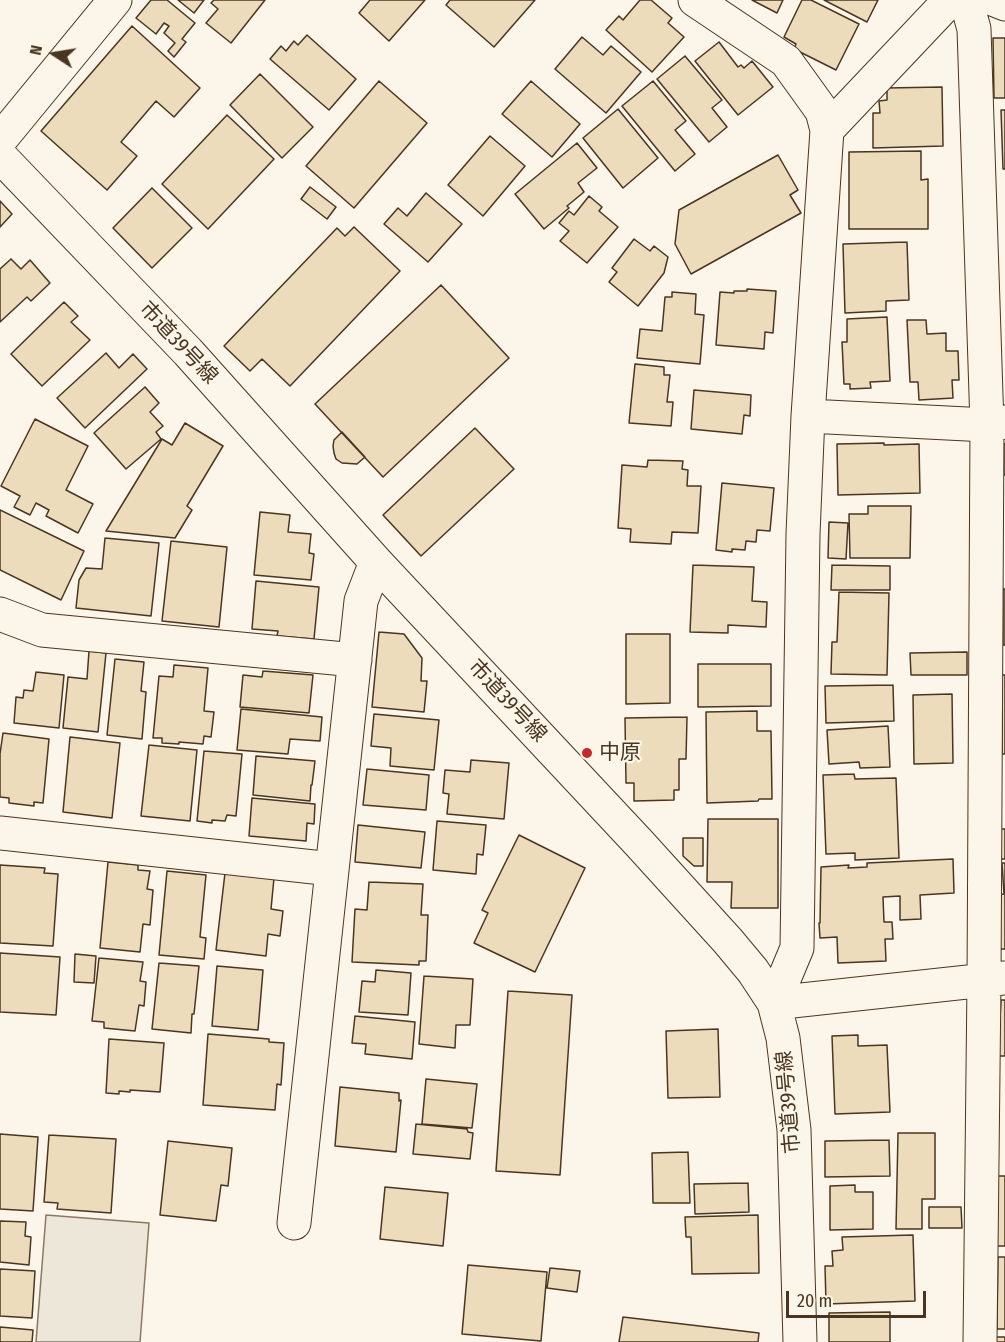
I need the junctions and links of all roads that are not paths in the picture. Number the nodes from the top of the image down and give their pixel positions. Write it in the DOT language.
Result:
graph roads {
  1 [pos="115,0"];
  2 [pos="696,0"];
  3 [pos="950,0"];
  4 [pos="966,0"];
  5 [pos="994,0"];
  6 [pos="1005,4"];
  7 [pos="826,130"];
  8 [pos="0,140"];
  9 [pos="0,156"];
  10 [pos="808,416"];
  11 [pos="996,424"];
  12 [pos="376,561"];
  13 [pos="0,614"];
  14 [pos="355,660"];
  15 [pos="0,833"];
  16 [pos="332,869"];
  17 [pos="995,980"];
  18 [pos="774,1003"];
  19 [pos="294,1223"];
  20 [pos="800,1342"];
  21 [pos="980,1342"];
  1 -- 8 [label="street"];
  2 -- 7 [label="street"];
  3 -- 7 [label="street"];
  4 -- 11 [label="street"];
  5 -- 6 [label="street"];
  7 -- 10 [label="street"];
  9 -- 12 [label="street, 市道39号線"];
  10 -- 11 [label="street"];
  10 -- 18 [label="street"];
  11 -- 17 [label="street"];
  12 -- 14 [label="street"];
  12 -- 18 [label="street, 市道39号線"];
  13 -- 14 [label="street"];
  14 -- 16 [label="street"];
  15 -- 16 [label="street"];
  16 -- 19 [label="street"];
  17 -- 18 [label="street"];
  17 -- 21 [label="street"];
  18 -- 20 [label="street, 市道39号線"];
}
